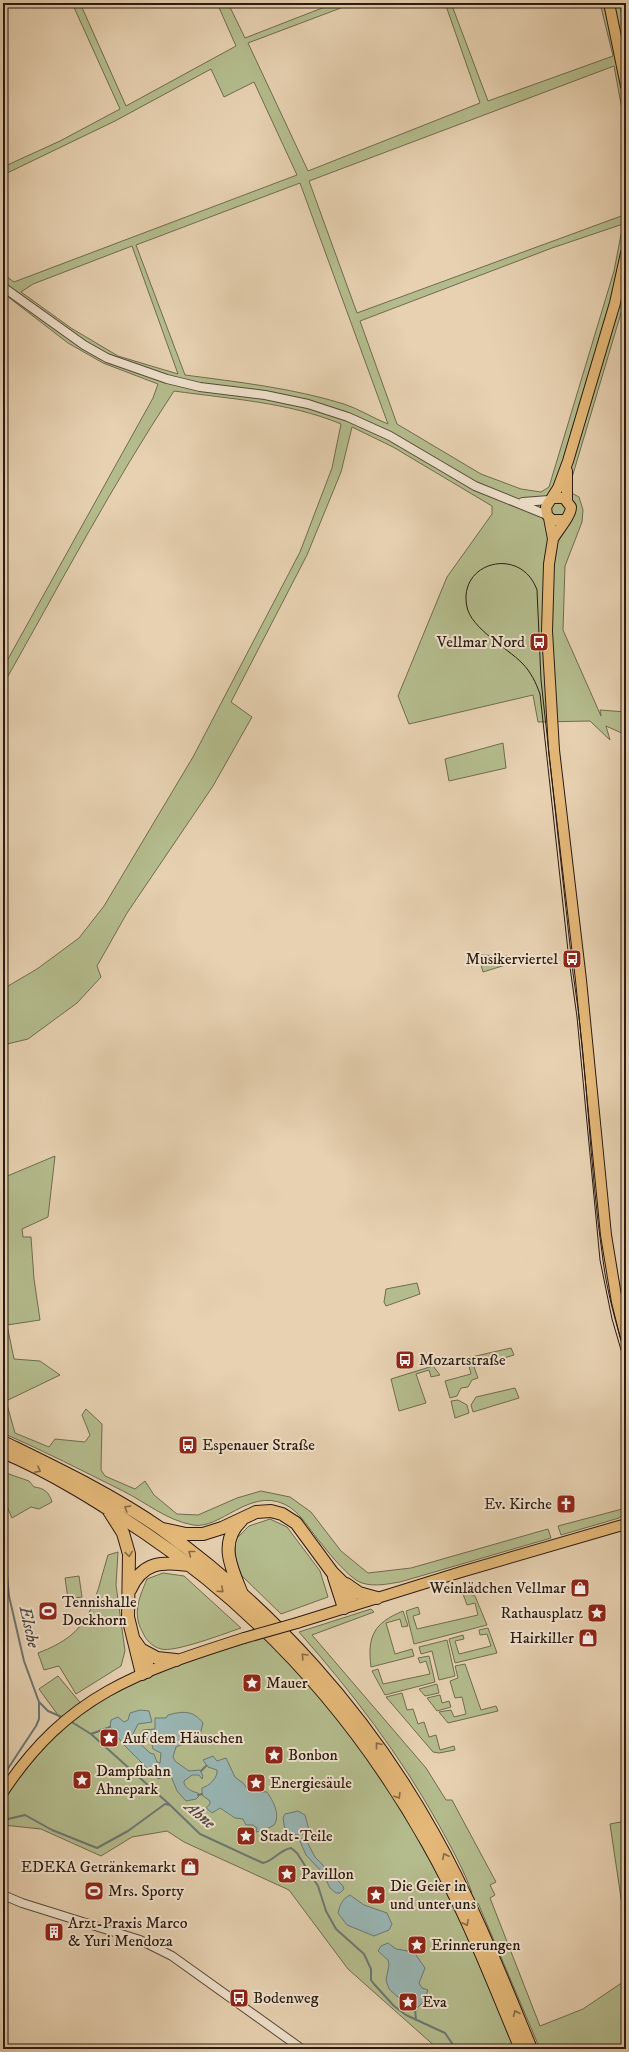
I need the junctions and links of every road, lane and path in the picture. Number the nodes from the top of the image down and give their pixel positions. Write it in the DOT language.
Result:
graph roads {
  1 [pos="610,3"];
  2 [pos="626,86"];
  3 [pos="626,253"];
  4 [pos="3,287"];
  5 [pos="568,461"];
  6 [pos="550,499"];
  7 [pos="567,500"];
  8 [pos="518,502"];
  9 [pos="548,516"];
  10 [pos="564,520"];
  11 [pos="553,539"];
  12 [pos="623,1316"];
  13 [pos="626,1334"];
  14 [pos="3,1442"];
  15 [pos="3,1452"];
  16 [pos="106,1507"];
  17 [pos="246,1517"];
  18 [pos="626,1524"];
  19 [pos="160,1529"];
  20 [pos="191,1565"];
  21 [pos="336,1576"];
  22 [pos="128,1595"];
  23 [pos="242,1595"];
  24 [pos="377,1598"];
  25 [pos="348,1606"];
  26 [pos="134,1639"];
  27 [pos="142,1650"];
  28 [pos="176,1660"];
  29 [pos="145,1673"];
  30 [pos="3,1792"];
  31 [pos="3,1895"];
  32 [pos="302,2049"];
  33 [pos="521,2049"];
  34 [pos="531,2049"];
  1 -- 2 [label="main road"];
  3 -- 5 [label="main road"];
  4 -- 8 [label="street"];
  5 -- 6 [label="main road"];
  5 -- 7 [label="main road"];
  6 -- 7 [label="main road"];
  6 -- 8 [label="street"];
  6 -- 9 [label="main road"];
  7 -- 10 [label="main road"];
  8 -- 9 [label="street"];
  9 -- 10 [label="main road"];
  9 -- 11 [label="main road"];
  10 -- 11 [label="main road"];
  11 -- 12 [label="main road"];
  12 -- 13 [label="main road"];
  19 -- 14 [label="highway, one-way"];
  15 -- 16 [label="highway, one-way"];
  16 -- 20 [label="highway"];
  16 -- 22 [label="highway, one-way"];
  17 -- 19 [label="highway"];
  17 -- 21 [label="highway"];
  17 -- 23 [label="highway"];
  18 -- 24 [label="main road"];
  23 -- 19 [label="highway, one-way"];
  20 -- 22 [label="highway"];
  20 -- 33 [label="highway, one-way"];
  21 -- 24 [label="highway"];
  21 -- 25 [label="highway"];
  22 -- 26 [label="highway"];
  34 -- 23 [label="highway, one-way"];
  24 -- 25 [label="main road"];
  25 -- 28 [label="main road, bridge"];
  26 -- 27 [label="highway"];
  26 -- 29 [label="highway"];
  27 -- 28 [label="highway"];
  27 -- 29 [label="highway"];
  28 -- 29 [label="main road"];
  29 -- 30 [label="main road"];
  31 -- 32 [label="street"];
}
